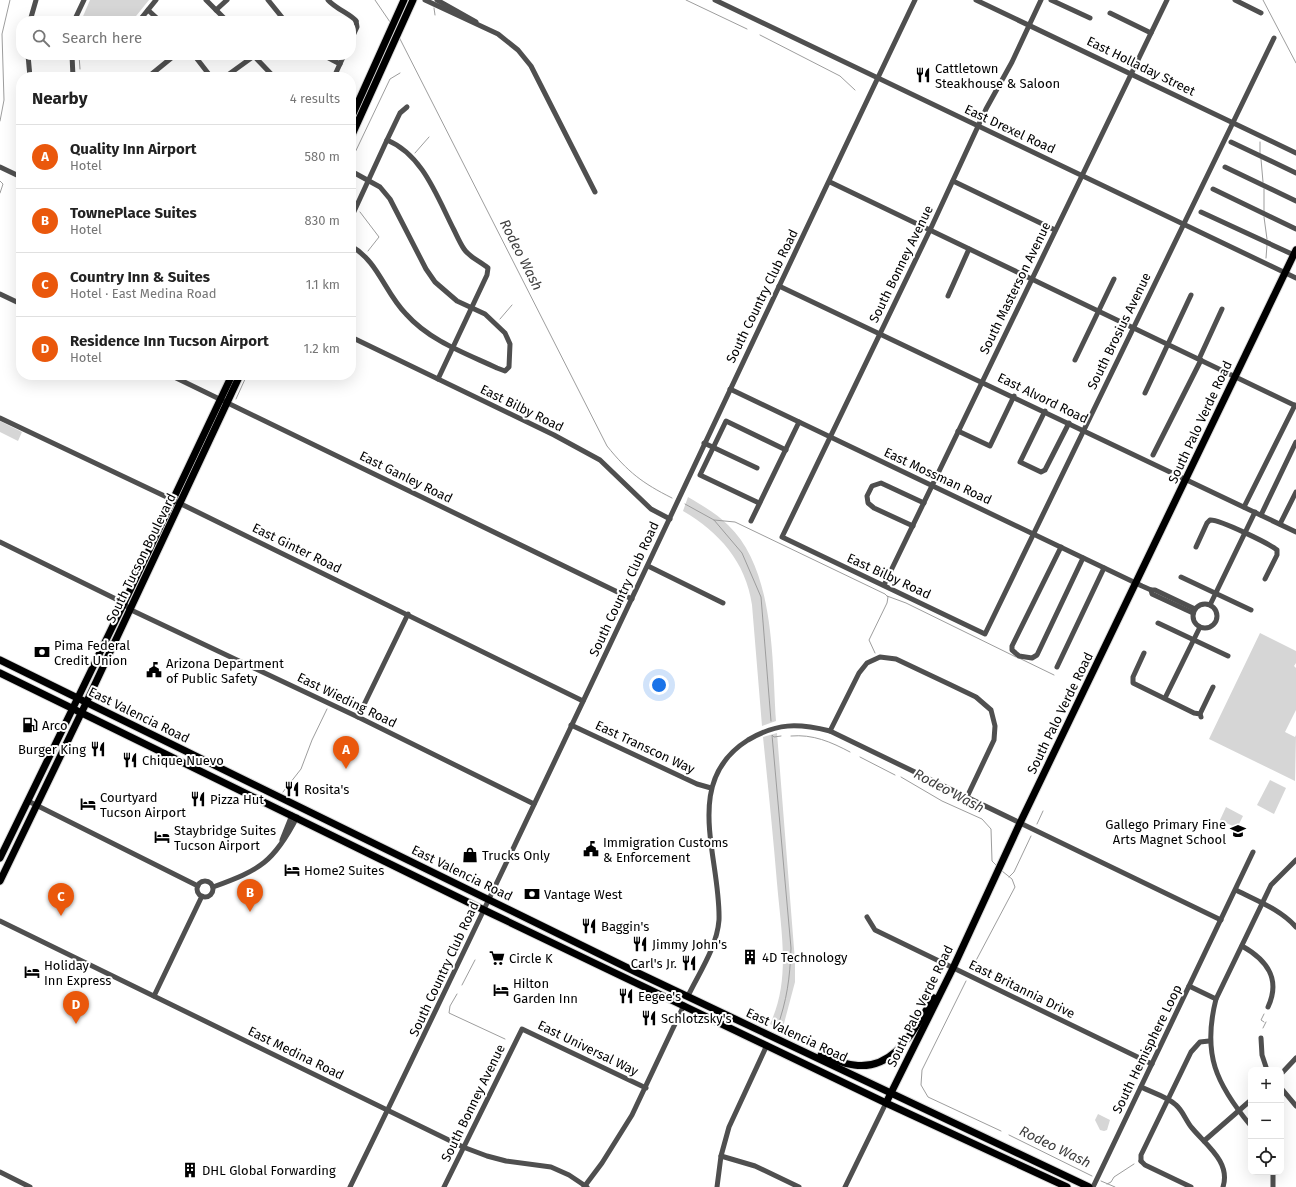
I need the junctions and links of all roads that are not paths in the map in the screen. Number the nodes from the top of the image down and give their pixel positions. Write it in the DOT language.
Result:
graph roads {
  1 [pos="36,0"];
  2 [pos="84,0"];
  3 [pos="156,0"];
  4 [pos="206,0"];
  5 [pos="228,0"];
  6 [pos="268,0"];
  7 [pos="328,0"];
  8 [pos="404,0"];
  9 [pos="413,0"];
  10 [pos="425,0"];
  11 [pos="437,0"];
  12 [pos="715,0"];
  13 [pos="915,0"];
  14 [pos="976,0"];
  15 [pos="1041,0"];
  16 [pos="1051,0"];
  17 [pos="1166,0"];
  18 [pos="1235,0"];
  19 [pos="148,10"];
  20 [pos="216,10"];
  21 [pos="1110,13"];
  22 [pos="1261,13"];
  23 [pos="31,16"];
  24 [pos="76,16"];
  25 [pos="143,16"];
  26 [pos="155,16"];
  27 [pos="222,16"];
  28 [pos="281,16"];
  29 [pos="350,16"];
  30 [pos="1090,18"];
  31 [pos="356,19"];
  32 [pos="480,25"];
  33 [pos="1028,25"];
  34 [pos="356,28"];
  35 [pos="1151,33"];
  36 [pos="1274,38"];
  37 [pos="28,60"];
  38 [pos="72,60"];
  39 [pos="169,60"];
  40 [pos="198,60"];
  41 [pos="247,60"];
  42 [pos="258,60"];
  43 [pos="332,60"];
  44 [pos="342,60"];
  45 [pos="340,64"];
  46 [pos="30,72"];
  47 [pos="73,72"];
  48 [pos="154,72"];
  49 [pos="207,72"];
  50 [pos="231,72"];
  51 [pos="269,72"];
  52 [pos="336,72"];
  53 [pos="1131,74"];
  54 [pos="878,78"];
  55 [pos="356,107"];
  56 [pos="407,107"];
  57 [pos="1232,122"];
  58 [pos="356,126"];
  59 [pos="978,126"];
  60 [pos="387,140"];
  61 [pos="1231,142"];
  62 [pos="1296,153"];
  63 [pos="0,167"];
  64 [pos="1225,167"];
  65 [pos="1296,173"];
  66 [pos="356,174"];
  67 [pos="16,175"];
  68 [pos="1081,175"];
  69 [pos="368,180"];
  70 [pos="953,181"];
  71 [pos="830,182"];
  72 [pos="1213,189"];
  73 [pos="595,192"];
  74 [pos="1296,201"];
  75 [pos="356,207"];
  76 [pos="1201,212"];
  77 [pos="1183,225"];
  78 [pos="1296,229"];
  79 [pos="930,230"];
  80 [pos="1055,230"];
  81 [pos="969,249"];
  82 [pos="356,250"];
  83 [pos="1295,253"];
  84 [pos="1285,273"];
  85 [pos="1296,278"];
  86 [pos="1031,279"];
  87 [pos="1114,279"];
  88 [pos="779,286"];
  89 [pos="0,294"];
  90 [pos="1191,295"];
  91 [pos="948,296"];
  92 [pos="16,302"];
  93 [pos="471,309"];
  94 [pos="1222,309"];
  95 [pos="1099,310"];
  96 [pos="1133,327"];
  97 [pos="880,334"];
  98 [pos="356,339"];
  99 [pos="1168,345"];
  100 [pos="453,348"];
  101 [pos="1075,360"];
  102 [pos="1200,360"];
  103 [pos="1235,377"];
  104 [pos="438,379"];
  105 [pos="180,380"];
  106 [pos="230,380"];
  107 [pos="237,380"];
  108 [pos="982,381"];
  109 [pos="730,388"];
  110 [pos="1145,393"];
  111 [pos="1014,396"];
  112 [pos="224,401"];
  113 [pos="1295,405"];
  114 [pos="1045,411"];
  115 [pos="0,418"];
  116 [pos="799,422"];
  117 [pos="1069,423"];
  118 [pos="1084,430"];
  119 [pos="958,431"];
  120 [pos="831,437"];
  121 [pos="1296,442"];
  122 [pos="704,443"];
  123 [pos="713,447"];
  124 [pos="786,450"];
  125 [pos="1153,454"];
  126 [pos="757,468"];
  127 [pos="1187,480"];
  128 [pos="933,486"];
  129 [pos="1296,492"];
  130 [pos="173,500"];
  131 [pos="180,503"];
  132 [pos="759,503"];
  133 [pos="924,503"];
  134 [pos="1244,507"];
  135 [pos="1255,512"];
  136 [pos="1261,515"];
  137 [pos="670,519"];
  138 [pos="751,521"];
  139 [pos="1280,524"];
  140 [pos="913,526"];
  141 [pos="1296,532"];
  142 [pos="1033,534"];
  143 [pos="1245,534"];
  144 [pos="782,537"];
  145 [pos="0,542"];
  146 [pos="1061,547"];
  147 [pos="1196,547"];
  148 [pos="1083,558"];
  149 [pos="648,566"];
  150 [pos="1104,568"];
  151 [pos="1181,577"];
  152 [pos="1265,579"];
  153 [pos="1136,583"];
  154 [pos="884,585"];
  155 [pos="1216,593"];
  156 [pos="632,599"];
  157 [pos="124,603"];
  158 [pos="723,603"];
  159 [pos="1210,605"];
  160 [pos="129,609"];
  161 [pos="1251,610"];
  162 [pos="1194,611"];
  163 [pos="408,614"];
  164 [pos="1158,623"];
  165 [pos="1200,627"];
  166 [pos="985,634"];
  167 [pos="1193,640"];
  168 [pos="1144,653"];
  169 [pos="1228,656"];
  170 [pos="0,660"];
  171 [pos="1057,667"];
  172 [pos="0,673"];
  173 [pos="1213,687"];
  174 [pos="78,698"];
  175 [pos="1165,698"];
  176 [pos="583,701"];
  177 [pos="86,703"];
  178 [pos="73,708"];
  179 [pos="81,712"];
  180 [pos="358,717"];
  181 [pos="571,725"];
  182 [pos="830,731"];
  183 [pos="190,753"];
  184 [pos="185,762"];
  185 [pos="711,788"];
  186 [pos="967,797"];
  187 [pos="28,801"];
  188 [pos="534,804"];
  189 [pos="36,806"];
  190 [pos="299,806"];
  191 [pos="294,816"];
  192 [pos="1020,823"];
  193 [pos="387,849"];
  194 [pos="1253,852"];
  195 [pos="0,858"];
  196 [pos="382,859"];
  197 [pos="1295,863"];
  198 [pos="0,881"];
  199 [pos="198,886"];
  200 [pos="213,887"];
  201 [pos="1236,890"];
  202 [pos="202,896"];
  203 [pos="489,900"];
  204 [pos="1263,903"];
  205 [pos="484,910"];
  206 [pos="867,917"];
  207 [pos="1221,920"];
  208 [pos="0,921"];
  209 [pos="1296,927"];
  210 [pos="1242,946"];
  211 [pos="951,971"];
  212 [pos="1189,986"];
  213 [pos="154,996"];
  214 [pos="688,996"];
  215 [pos="1216,999"];
  216 [pos="684,1005"];
  217 [pos="1268,1007"];
  218 [pos="522,1029"];
  219 [pos="1261,1038"];
  220 [pos="1209,1041"];
  221 [pos="788,1043"];
  222 [pos="767,1045"];
  223 [pos="1296,1058"];
  224 [pos="1152,1064"];
  225 [pos="1266,1067"];
  226 [pos="1284,1071"];
  227 [pos="1141,1087"];
  228 [pos="646,1088"];
  229 [pos="1284,1092"];
  230 [pos="892,1093"];
  231 [pos="1168,1100"];
  232 [pos="886,1103"];
  233 [pos="1248,1103"];
  234 [pos="1296,1106"];
  235 [pos="388,1110"];
  236 [pos="1239,1111"];
  237 [pos="1248,1122"];
  238 [pos="1204,1141"];
  239 [pos="463,1147"];
  240 [pos="721,1156"];
  241 [pos="0,1172"];
  242 [pos="1273,1175"];
  243 [pos="585,1186"];
  244 [pos="30,1187"];
  245 [pos="350,1187"];
  246 [pos="444,1187"];
  247 [pos="717,1187"];
  248 [pos="799,1187"];
  249 [pos="845,1187"];
  250 [pos="1067,1187"];
  251 [pos="1089,1187"];
  252 [pos="1093,1187"];
  253 [pos="1191,1187"];
  254 [pos="1223,1187"];
  255 [pos="1273,1187"];
  1 -- 23 [label="street"];
  2 -- 24 [label="street"];
  3 -- 19 [label="street"];
  4 -- 20 [label="street"];
  5 -- 20 [label="street"];
  6 -- 28 [label="street"];
  7 -- 29 [label="street"];
  8 -- 55 [label="main road"];
  9 -- 58 [label="main road"];
  10 -- 32 [label="street"];
  11 -- 32 [label="street"];
  12 -- 54 [label="street, East Drexel Road"];
  13 -- 54 [label="street, South Country Club Road"];
  14 -- 33 [label="street, East Holladay Street"];
  15 -- 33 [label="street, South Bonney Avenue"];
  16 -- 30 [label="street"];
  17 -- 35 [label="street, South Masterson Avenue"];
  18 -- 22 [label="street"];
  19 -- 25 [label="street"];
  19 -- 26 [label="street"];
  20 -- 27 [label="street"];
  21 -- 35 [label="street"];
  31 -- 34 [label="street"];
  32 -- 73 [label="street"];
  33 -- 53 [label="street, East Holladay Street"];
  33 -- 59 [label="street, South Bonney Avenue"];
  35 -- 53 [label="street, South Masterson Avenue"];
  36 -- 57 [label="street, South Brosius Avenue"];
  37 -- 46 [label="street"];
  38 -- 47 [label="street"];
  39 -- 48 [label="street"];
  40 -- 49 [label="street"];
  41 -- 50 [label="street"];
  42 -- 51 [label="street"];
  43 -- 45 [label="street"];
  44 -- 45 [label="street"];
  45 -- 52 [label="street"];
  53 -- 57 [label="street, East Holladay Street"];
  53 -- 68 [label="street, South Masterson Avenue"];
  54 -- 59 [label="street, East Drexel Road"];
  54 -- 71 [label="street, South Country Club Road"];
  56 -- 60 [label="street"];
  57 -- 62 [label="street, East Holladay Street"];
  57 -- 77 [label="street, South Brosius Avenue"];
  59 -- 68 [label="street, East Drexel Road"];
  59 -- 70 [label="street, South Bonney Avenue"];
  60 -- 69 [label="street"];
  60 -- 93 [label="street"];
  61 -- 65 [label="street"];
  63 -- 67 [label="street"];
  64 -- 74 [label="street"];
  66 -- 69 [label="street"];
  68 -- 77 [label="street, East Drexel Road"];
  68 -- 80 [label="street, South Masterson Avenue"];
  69 -- 75 [label="street"];
  69 -- 93 [label="street"];
  70 -- 79 [label="street, South Bonney Avenue"];
  70 -- 80 [label="street"];
  71 -- 79 [label="street"];
  71 -- 88 [label="street, South Country Club Road"];
  72 -- 78 [label="street"];
  76 -- 83 [label="street"];
  77 -- 84 [label="street, East Drexel Road"];
  77 -- 96 [label="street, South Brosius Avenue"];
  79 -- 81 [label="street"];
  79 -- 97 [label="street, South Bonney Avenue"];
  80 -- 86 [label="street, South Masterson Avenue"];
  81 -- 86 [label="street"];
  81 -- 91 [label="street"];
  82 -- 100 [label="street"];
  83 -- 84 [label="main road, South Palo Verde Road"];
  84 -- 85 [label="street, East Drexel Road"];
  84 -- 103 [label="main road, South Palo Verde Road"];
  86 -- 95 [label="street"];
  86 -- 108 [label="street, South Masterson Avenue"];
  87 -- 95 [label="street"];
  88 -- 97 [label="street, East Alvord Road"];
  88 -- 109 [label="street, South Country Club Road"];
  89 -- 92 [label="street"];
  90 -- 99 [label="street"];
  93 -- 100 [label="street"];
  93 -- 100 [label="street"];
  94 -- 102 [label="street"];
  95 -- 96 [label="street"];
  95 -- 101 [label="street"];
  96 -- 99 [label="street"];
  96 -- 118 [label="street, South Brosius Avenue"];
  97 -- 108 [label="street, East Alvord Road"];
  97 -- 120 [label="street, South Bonney Avenue"];
  98 -- 104 [label="street, East Bilby Road"];
  99 -- 102 [label="street"];
  99 -- 110 [label="street"];
  100 -- 104 [label="street"];
  102 -- 103 [label="street"];
  102 -- 125 [label="street"];
  103 -- 113 [label="street"];
  103 -- 127 [label="main road, South Palo Verde Road"];
  104 -- 137 [label="street, East Bilby Road"];
  105 -- 112 [label="street, East Ganley Road"];
  106 -- 112 [label="main road, South Tucson Boulevard"];
  107 -- 112 [label="main road, South Tucson Boulevard"];
  108 -- 111 [label="street, East Alvord Road"];
  108 -- 119 [label="street, South Masterson Avenue"];
  109 -- 116 [label="street, East Mossman Road"];
  109 -- 122 [label="street, South Country Club Road"];
  111 -- 114 [label="street, East Alvord Road"];
  111 -- 119 [label="street"];
  112 -- 130 [label="main road, South Tucson Boulevard"];
  112 -- 131 [label="main road, South Tucson Boulevard"];
  112 -- 156 [label="street, East Ganley Road"];
  113 -- 134 [label="street"];
  114 -- 117 [label="street, East Alvord Road"];
  114 -- 117 [label="street"];
  115 -- 130 [label="street, East Ginter Road"];
  116 -- 120 [label="street, East Mossman Road"];
  116 -- 124 [label="street"];
  117 -- 118 [label="street, East Alvord Road"];
  118 -- 127 [label="street, East Alvord Road"];
  118 -- 142 [label="street, South Brosius Avenue"];
  119 -- 128 [label="street, South Masterson Avenue"];
  120 -- 128 [label="street, East Mossman Road"];
  120 -- 144 [label="street, South Bonney Avenue"];
  121 -- 136 [label="street"];
  122 -- 123 [label="street"];
  122 -- 137 [label="street, South Country Club Road"];
  123 -- 124 [label="street"];
  123 -- 126 [label="street"];
  123 -- 132 [label="street"];
  124 -- 132 [label="street"];
  127 -- 134 [label="street, East Alvord Road"];
  127 -- 153 [label="main road, South Palo Verde Road"];
  128 -- 133 [label="street, South Masterson Avenue"];
  128 -- 142 [label="street, East Mossman Road"];
  129 -- 139 [label="street"];
  130 -- 131 [label="street, East Ginter Road"];
  130 -- 157 [label="main road, South Tucson Boulevard"];
  131 -- 160 [label="main road, South Tucson Boulevard"];
  131 -- 163 [label="street, East Ginter Road"];
  132 -- 138 [label="street"];
  133 -- 140 [label="street, South Masterson Avenue"];
  133 -- 140 [label="street"];
  134 -- 135 [label="street, East Alvord Road"];
  135 -- 136 [label="street, East Alvord Road"];
  135 -- 143 [label="street"];
  136 -- 139 [label="street, East Alvord Road"];
  137 -- 149 [label="street, South Country Club Road"];
  139 -- 141 [label="street, East Alvord Road"];
  140 -- 154 [label="street, South Masterson Avenue"];
  142 -- 146 [label="street, East Mossman Road"];
  142 -- 166 [label="street, South Brosius Avenue"];
  143 -- 147 [label="street"];
  143 -- 152 [label="street"];
  143 -- 155 [label="street"];
  144 -- 154 [label="street, East Bilby Road"];
  145 -- 157 [label="street, East Wieding Road"];
  146 -- 148 [label="street, East Mossman Road"];
  146 -- 148 [label="street"];
  148 -- 150 [label="street, East Mossman Road"];
  149 -- 156 [label="street, South Country Club Road"];
  149 -- 158 [label="street"];
  150 -- 153 [label="street, East Mossman Road"];
  150 -- 171 [label="street"];
  151 -- 155 [label="street"];
  153 -- 162 [label="street, East Mossman Road"];
  153 -- 192 [label="main road, South Palo Verde Road"];
  154 -- 166 [label="street, East Bilby Road"];
  155 -- 159 [label="street"];
  155 -- 161 [label="street"];
  156 -- 176 [label="street, South Country Club Road"];
  157 -- 160 [label="street, East Wieding Road"];
  157 -- 174 [label="main road, South Tucson Boulevard"];
  159 -- 162 [label="street"];
  159 -- 165 [label="street"];
  160 -- 177 [label="main road, South Tucson Boulevard"];
  160 -- 180 [label="street, East Wieding Road"];
  162 -- 165 [label="street"];
  163 -- 176 [label="street, East Ginter Road"];
  163 -- 180 [label="street"];
  164 -- 167 [label="street"];
  165 -- 167 [label="street"];
  167 -- 169 [label="street"];
  167 -- 175 [label="street"];
  168 -- 175 [label="street"];
  170 -- 174 [label="main road, East Valencia Road"];
  172 -- 178 [label="main road, East Valencia Road"];
  173 -- 175 [label="street"];
  174 -- 177 [label="main road, East Valencia Road"];
  174 -- 178 [label="main road, South Tucson Boulevard"];
  176 -- 181 [label="street, South Country Club Road"];
  177 -- 179 [label="main road, South Tucson Boulevard"];
  177 -- 183 [label="main road, East Valencia Road"];
  178 -- 179 [label="main road, East Valencia Road"];
  178 -- 187 [label="main road, South Tucson Boulevard"];
  179 -- 184 [label="main road, East Valencia Road"];
  179 -- 189 [label="main road, South Tucson Boulevard"];
  180 -- 188 [label="street, East Wieding Road"];
  181 -- 185 [label="street, East Transcon Way"];
  181 -- 188 [label="street, South Country Club Road"];
  182 -- 185 [label="street"];
  182 -- 186 [label="street"];
  182 -- 186 [label="street"];
  183 -- 184 [label="main road"];
  183 -- 190 [label="main road, East Valencia Road"];
  184 -- 191 [label="main road, East Valencia Road"];
  185 -- 214 [label="street"];
  186 -- 192 [label="street"];
  187 -- 189 [label="street"];
  187 -- 195 [label="main road, South Tucson Boulevard"];
  188 -- 203 [label="street, South Country Club Road"];
  189 -- 198 [label="main road, South Tucson Boulevard"];
  189 -- 199 [label="street"];
  190 -- 191 [label="main road"];
  190 -- 193 [label="main road, East Valencia Road"];
  191 -- 196 [label="main road, East Valencia Road"];
  191 -- 200 [label="street"];
  192 -- 207 [label="street"];
  192 -- 211 [label="main road, South Palo Verde Road"];
  193 -- 196 [label="main road"];
  193 -- 203 [label="main road, East Valencia Road"];
  194 -- 201 [label="street, South Hemisphere Loop"];
  196 -- 205 [label="main road, East Valencia Road"];
  197 -- 204 [label="street"];
  199 -- 200 [label="street"];
  199 -- 202 [label="street"];
  200 -- 202 [label="street"];
  201 -- 204 [label="street"];
  201 -- 207 [label="street, South Hemisphere Loop"];
  202 -- 213 [label="street"];
  203 -- 205 [label="street, South Country Club Road"];
  203 -- 214 [label="main road, East Valencia Road"];
  204 -- 209 [label="street"];
  204 -- 210 [label="street"];
  205 -- 216 [label="main road, East Valencia Road"];
  205 -- 235 [label="street, South Country Club Road"];
  206 -- 211 [label="street, East Britannia Drive"];
  207 -- 212 [label="street, South Hemisphere Loop"];
  208 -- 213 [label="street, East Medina Road"];
  210 -- 215 [label="street"];
  210 -- 217 [label="street"];
  211 -- 221 [label="main road"];
  211 -- 224 [label="street, East Britannia Drive"];
  211 -- 230 [label="main road, South Palo Verde Road"];
  212 -- 215 [label="street"];
  212 -- 224 [label="street, South Hemisphere Loop"];
  213 -- 235 [label="street, East Medina Road"];
  214 -- 216 [label="main road"];
  214 -- 221 [label="main road, East Valencia Road"];
  215 -- 220 [label="street"];
  216 -- 222 [label="main road, East Valencia Road"];
  216 -- 228 [label="street"];
  218 -- 228 [label="street, East Universal Way"];
  218 -- 239 [label="street, South Bonney Avenue"];
  219 -- 225 [label="street"];
  220 -- 231 [label="street"];
  220 -- 236 [label="street"];
  221 -- 230 [label="main road, East Valencia Road"];
  222 -- 232 [label="main road, East Valencia Road"];
  222 -- 240 [label="street"];
  223 -- 226 [label="street"];
  224 -- 227 [label="street, South Hemisphere Loop"];
  227 -- 231 [label="street"];
  227 -- 252 [label="street, South Hemisphere Loop"];
  228 -- 243 [label="street"];
  229 -- 234 [label="street"];
  230 -- 232 [label="main road, South Palo Verde Road"];
  230 -- 251 [label="main road, East Valencia Road"];
  231 -- 238 [label="street"];
  231 -- 253 [label="street"];
  232 -- 249 [label="street, South Palo Verde Road"];
  232 -- 250 [label="main road, East Valencia Road"];
  233 -- 236 [label="street"];
  235 -- 239 [label="street, East Medina Road"];
  235 -- 245 [label="street, South Country Club Road"];
  236 -- 237 [label="street"];
  236 -- 238 [label="street"];
  238 -- 254 [label="street"];
  239 -- 243 [label="street, East Medina Road"];
  239 -- 246 [label="street, South Bonney Avenue"];
  240 -- 247 [label="street"];
  240 -- 248 [label="street"];
  241 -- 244 [label="street"];
  242 -- 255 [label="street"];
}
